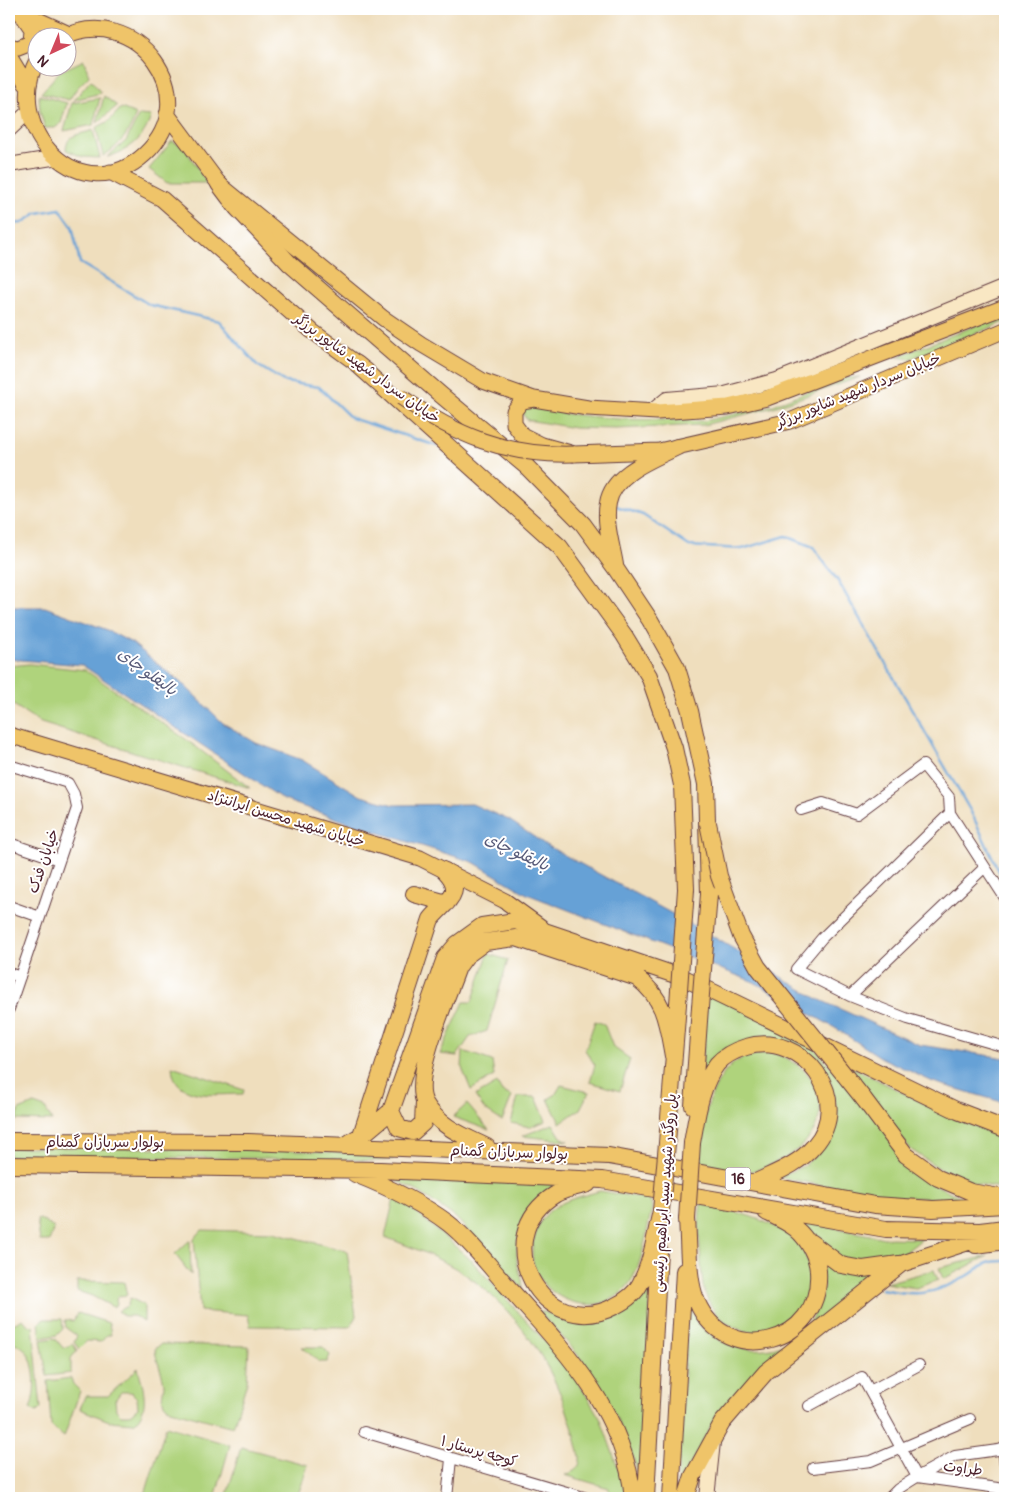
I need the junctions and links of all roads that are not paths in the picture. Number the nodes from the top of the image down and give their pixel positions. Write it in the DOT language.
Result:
graph roads {
  1 [pos="18,11"];
  2 [pos="50,28"];
  3 [pos="78,31"];
  4 [pos="9,46"];
  5 [pos="9,56"];
  6 [pos="29,78"];
  7 [pos="26,84"];
  8 [pos="167,114"];
  9 [pos="25,115"];
  10 [pos="9,130"];
  11 [pos="52,158"];
  12 [pos="9,165"];
  13 [pos="110,172"];
  14 [pos="219,184"];
  15 [pos="1005,287"];
  16 [pos="1005,307"];
  17 [pos="1005,330"];
  18 [pos="357,364"];
  19 [pos="534,399"];
  20 [pos="650,412"];
  21 [pos="677,447"];
  22 [pos="574,454"];
  23 [pos="616,569"];
  24 [pos="9,735"];
  25 [pos="9,764"];
  26 [pos="801,810"];
  27 [pos="950,814"];
  28 [pos="708,823"];
  29 [pos="9,843"];
  30 [pos="59,860"];
  31 [pos="985,867"];
  32 [pos="444,871"];
  33 [pos="414,894"];
  34 [pos="1005,898"];
  35 [pos="448,903"];
  36 [pos="9,906"];
  37 [pos="40,917"];
  38 [pos="548,932"];
  39 [pos="651,967"];
  40 [pos="9,973"];
  41 [pos="20,977"];
  42 [pos="850,996"];
  43 [pos="405,999"];
  44 [pos="428,1006"];
  45 [pos="9,1009"];
  46 [pos="1005,1047"];
  47 [pos="673,1056"];
  48 [pos="424,1102"];
  49 [pos="392,1111"];
  50 [pos="1005,1129"];
  51 [pos="361,1135"];
  52 [pos="9,1141"];
  53 [pos="692,1144"];
  54 [pos="344,1146"];
  55 [pos="496,1151"];
  56 [pos="9,1165"];
  57 [pos="664,1166"];
  58 [pos="346,1170"];
  59 [pos="602,1180"];
  60 [pos="756,1182"];
  61 [pos="1005,1198"];
  62 [pos="752,1204"];
  63 [pos="1005,1206"];
  64 [pos="661,1211"];
  65 [pos="687,1219"];
  66 [pos="1005,1229"];
  67 [pos="804,1238"];
  68 [pos="1005,1241"];
  69 [pos="946,1250"];
  70 [pos="901,1264"];
  71 [pos="919,1365"];
  72 [pos="870,1391"];
  73 [pos="809,1406"];
  74 [pos="970,1419"];
  75 [pos="364,1432"];
  76 [pos="713,1438"];
  77 [pos="901,1448"];
  78 [pos="1004,1449"];
  79 [pos="451,1459"];
  80 [pos="1005,1466"];
  81 [pos="813,1468"];
  82 [pos="917,1478"];
  83 [pos="1005,1489"];
  84 [pos="447,1498"];
  85 [pos="587,1498"];
  86 [pos="633,1498"];
  87 [pos="646,1498"];
  88 [pos="671,1498"];
  89 [pos="686,1498"];
  90 [pos="707,1498"];
  91 [pos="889,1498"];
  1 -- 2 [label="main road"];
  1 -- 4 [label="main road"];
  3 -- 8 [label="main road"];
  5 -- 7 [label="main road"];
  6 -- 7 [label="main road"];
  7 -- 9 [label="main road"];
  8 -- 13 [label="main road"];
  8 -- 14 [label="main road, خیابان سردار شهید شاپور برزگر"];
  9 -- 10 [label="main road"];
  9 -- 11 [label="main road"];
  11 -- 12 [label="main road"];
  11 -- 13 [label="main road"];
  13 -- 18 [label="main road, خیابان سردار شهید شاپور برزگر"];
  14 -- 19 [label="main road, خیابان سردار شهید شاپور برزگر"];
  14 -- 23 [label="highway"];
  15 -- 20 [label="main road"];
  16 -- 20 [label="main road, خیابان سردار شهید شاپور برزگر"];
  17 -- 21 [label="main road, خیابان سردار شهید شاپور برزگر"];
  18 -- 22 [label="main road, خیابان سردار شهید شاپور برزگر, bridge"];
  18 -- 47 [label="highway, پل روگذر شهید سید ابراهیم رئیسی, bridge"];
  19 -- 20 [label="main road, خیابان سردار شهید شاپور برزگر"];
  19 -- 22 [label="main road"];
  21 -- 22 [label="main road, خیابان سردار شهید شاپور برزگر"];
  21 -- 23 [label="highway"];
  23 -- 28 [label="highway"];
  24 -- 32 [label="main road, خیابان شهید محسن ایراننژاد"];
  25 -- 30 [label="street, خیابان فدک"];
  26 -- 27 [label="street"];
  27 -- 31 [label="street"];
  27 -- 42 [label="street"];
  28 -- 53 [label="highway, پل روگذر شهید سید ابراهیم رئیسی, bridge"];
  28 -- 61 [label="highway, bridge"];
  29 -- 30 [label="street"];
  30 -- 37 [label="street, خیابان فدک"];
  31 -- 34 [label="street"];
  31 -- 42 [label="street"];
  32 -- 35 [label="highway"];
  32 -- 38 [label="main road, خیابان شهید محسن ایراننژاد"];
  33 -- 35 [label="highway"];
  35 -- 43 [label="highway"];
  36 -- 37 [label="street"];
  37 -- 41 [label="street, خیابان فدک"];
  38 -- 39 [label="highway"];
  38 -- 44 [label="highway"];
  39 -- 50 [label="highway"];
  39 -- 57 [label="highway"];
  40 -- 41 [label="street"];
  41 -- 45 [label="street, خیابان فدک"];
  42 -- 46 [label="street"];
  43 -- 44 [label="highway"];
  43 -- 51 [label="highway"];
  44 -- 49 [label="highway"];
  47 -- 48 [label="highway"];
  47 -- 64 [label="highway, پل روگذر شهید سید ابراهیم رئیسی, bridge"];
  48 -- 49 [label="highway"];
  48 -- 55 [label="highway"];
  49 -- 51 [label="highway"];
  51 -- 54 [label="highway"];
  52 -- 54 [label="highway, بولوار سربازان گمنام"];
  53 -- 60 [label="highway"];
  53 -- 65 [label="highway, پل روگذر شهید سید ابراهیم رئیسی, bridge"];
  54 -- 55 [label="highway, بولوار سربازان گمنام"];
  55 -- 57 [label="highway, بولوار سربازان گمنام / 16"];
  56 -- 58 [label="highway, بولوار سربازان گمنام"];
  57 -- 60 [label="highway, بولوار سربازان گمنام / 16"];
  58 -- 59 [label="highway, بولوار سربازان گمنام"];
  58 -- 86 [label="highway"];
  59 -- 62 [label="highway, بولوار سربازان گمنام"];
  59 -- 64 [label="highway"];
  60 -- 63 [label="highway, بولوار سربازان گمنام / 16"];
  62 -- 66 [label="highway, بولوار سربازان گمنام"];
  62 -- 67 [label="highway"];
  64 -- 87 [label="highway, پل روگذر شهید سید ابراهیم رئیسی"];
  65 -- 67 [label="highway"];
  65 -- 88 [label="highway, پل روگذر شهید سید ابراهیم رئیسی"];
  66 -- 69 [label="highway"];
  67 -- 70 [label="highway"];
  68 -- 69 [label="highway"];
  69 -- 70 [label="highway"];
  70 -- 76 [label="highway"];
  71 -- 72 [label="street"];
  72 -- 73 [label="street"];
  72 -- 77 [label="street"];
  74 -- 77 [label="street"];
  75 -- 79 [label="street, کوچه پرستار ۱"];
  76 -- 89 [label="highway"];
  76 -- 90 [label="main road"];
  77 -- 81 [label="street"];
  77 -- 82 [label="street"];
  78 -- 80 [label="street"];
  78 -- 82 [label="street, طراوت"];
  79 -- 84 [label="street"];
  79 -- 85 [label="street, کوچه پرستار ۱"];
  82 -- 83 [label="street, طراوت"];
  82 -- 91 [label="street, طراوت"];
}
